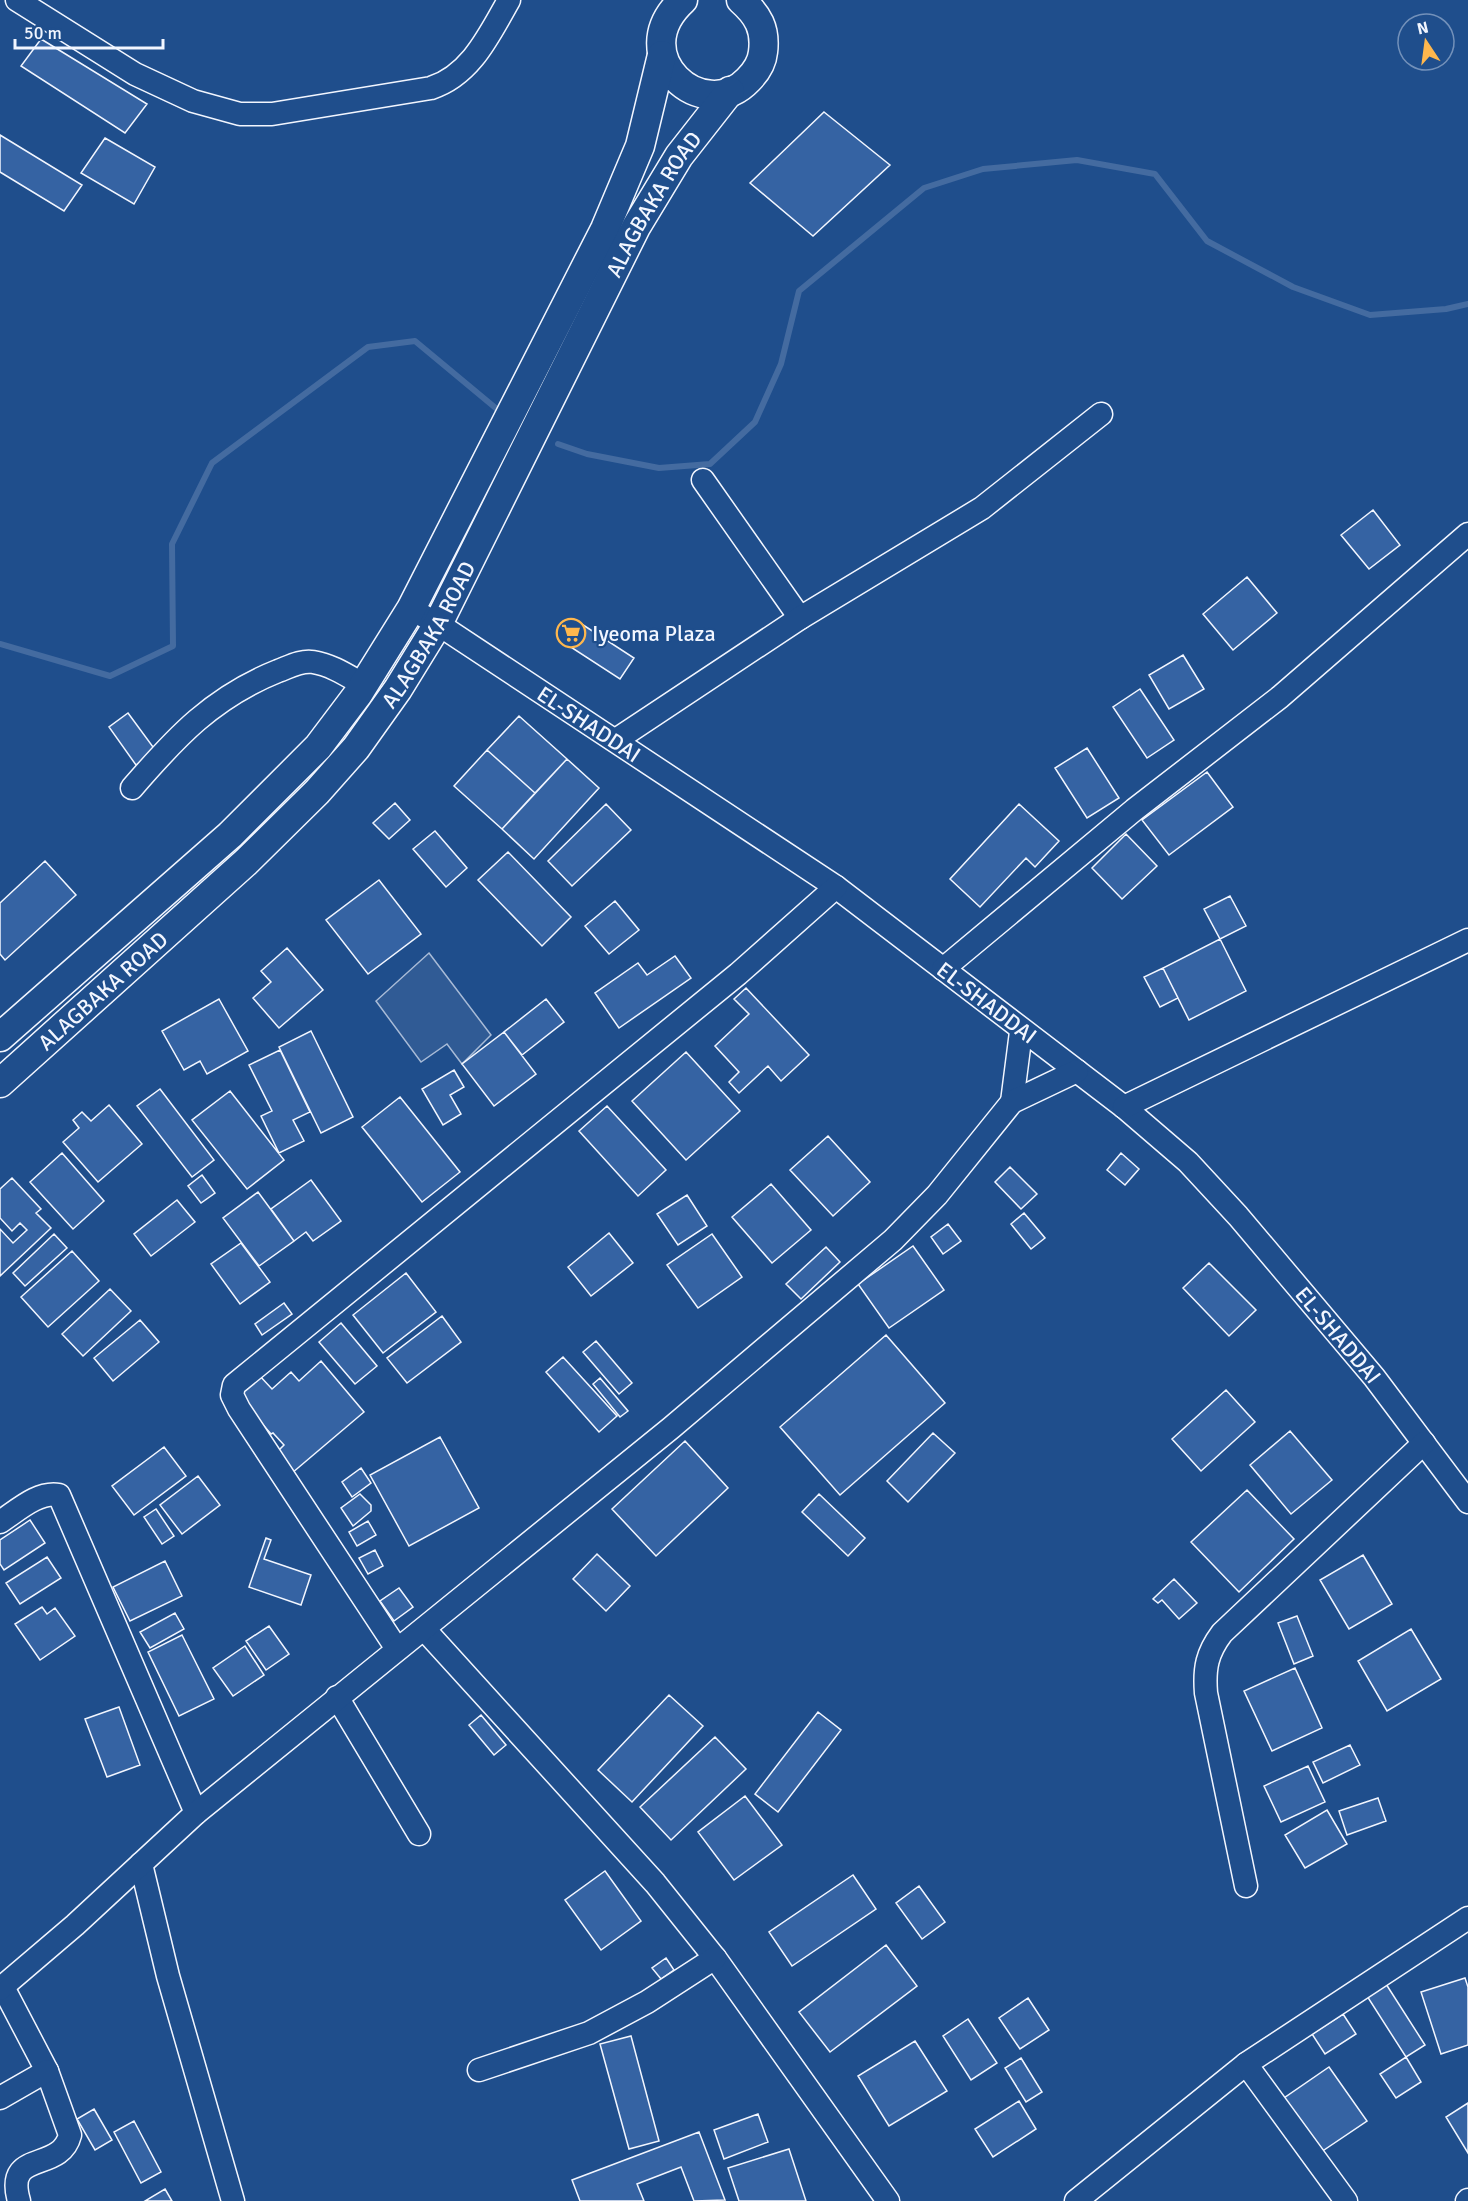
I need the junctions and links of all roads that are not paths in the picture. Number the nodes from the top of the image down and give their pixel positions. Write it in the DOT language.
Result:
graph roads {
  1 [pos="17,0"];
  2 [pos="508,0"];
  3 [pos="683,0"];
  4 [pos="752,4"];
  5 [pos="661,13"];
  6 [pos="662,55"];
  7 [pos="730,91"];
  8 [pos="1101,414"];
  9 [pos="703,480"];
  10 [pos="1468,534"];
  11 [pos="411,609"];
  12 [pos="800,618"];
  13 [pos="438,624"];
  14 [pos="364,685"];
  15 [pos="616,740"];
  16 [pos="132,788"];
  17 [pos="836,887"];
  18 [pos="1468,940"];
  19 [pos="943,969"];
  20 [pos="1022,1032"];
  21 [pos="0,1037"];
  22 [pos="1077,1071"];
  23 [pos="0,1083"];
  24 [pos="1012,1102"];
  25 [pos="1124,1107"];
  26 [pos="1424,1443"];
  27 [pos="1468,1502"];
  28 [pos="0,1522"];
  29 [pos="425,1630"];
  30 [pos="398,1649"];
  31 [pos="338,1697"];
  32 [pos="196,1813"];
  33 [pos="419,1834"];
  34 [pos="141,1863"];
  35 [pos="1246,1886"];
  36 [pos="1468,1918"];
  37 [pos="715,1958"];
  38 [pos="2,1988"];
  39 [pos="1246,2064"];
  40 [pos="479,2070"];
  41 [pos="47,2072"];
  42 [pos="0,2098"];
  43 [pos="20,2201"];
  44 [pos="233,2201"];
  45 [pos="888,2201"];
  46 [pos="1076,2201"];
  47 [pos="1346,2201"];
  1 -- 2 [label="street"];
  3 -- 5 [label="main road"];
  4 -- 7 [label="main road, ALAGBAKA ROAD"];
  5 -- 6 [label="main road, ALAGBAKA ROAD"];
  6 -- 7 [label="main road"];
  6 -- 11 [label="main road, ALAGBAKA ROAD"];
  7 -- 13 [label="main road, ALAGBAKA ROAD"];
  8 -- 12 [label="street"];
  9 -- 12 [label="street"];
  10 -- 19 [label="street"];
  11 -- 13 [label="street, EL-SHADDAI"];
  11 -- 14 [label="main road, ALAGBAKA ROAD"];
  12 -- 15 [label="street"];
  13 -- 15 [label="street, EL-SHADDAI"];
  13 -- 23 [label="main road, ALAGBAKA ROAD"];
  14 -- 16 [label="street"];
  14 -- 21 [label="main road, ALAGBAKA ROAD"];
  15 -- 17 [label="street, EL-SHADDAI"];
  17 -- 19 [label="street, EL-SHADDAI"];
  17 -- 30 [label="street"];
  18 -- 25 [label="street"];
  19 -- 20 [label="street, EL-SHADDAI"];
  20 -- 22 [label="street, EL-SHADDAI"];
  20 -- 24 [label="street"];
  22 -- 24 [label="street"];
  22 -- 25 [label="street, EL-SHADDAI"];
  24 -- 29 [label="street"];
  25 -- 26 [label="street, EL-SHADDAI"];
  26 -- 27 [label="street, EL-SHADDAI"];
  26 -- 35 [label="street"];
  28 -- 32 [label="street"];
  29 -- 30 [label="street"];
  29 -- 37 [label="street"];
  30 -- 31 [label="street"];
  31 -- 32 [label="street"];
  31 -- 33 [label="street"];
  32 -- 34 [label="street"];
  34 -- 38 [label="street"];
  34 -- 44 [label="street"];
  36 -- 39 [label="street"];
  37 -- 40 [label="street"];
  37 -- 45 [label="street"];
  38 -- 41 [label="street"];
  39 -- 46 [label="street"];
  39 -- 47 [label="street"];
  41 -- 42 [label="street"];
  41 -- 43 [label="street"];
}
